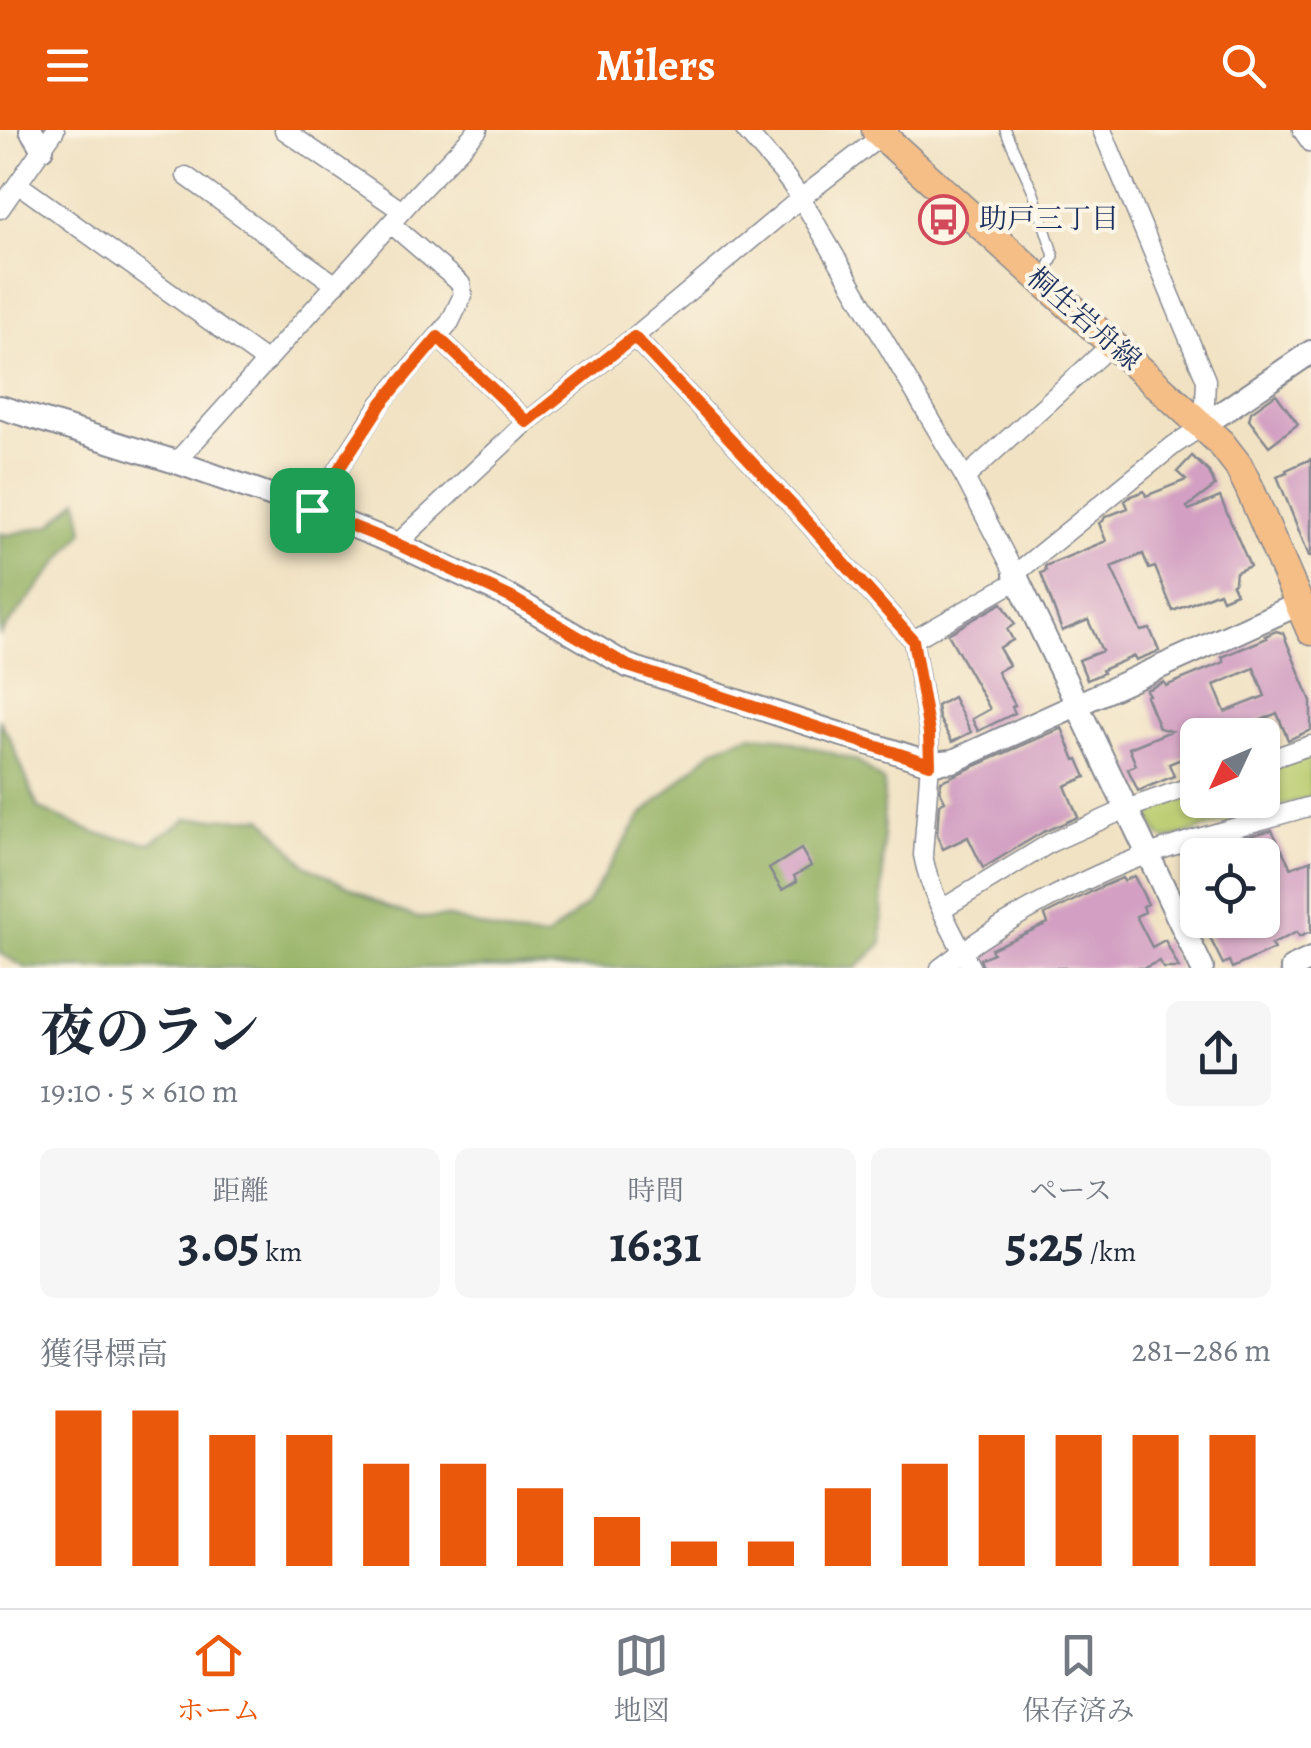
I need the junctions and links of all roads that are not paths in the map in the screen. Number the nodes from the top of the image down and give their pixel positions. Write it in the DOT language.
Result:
graph roads {
  1 [pos="284,130"];
  2 [pos="478,130"];
  3 [pos="746,130"];
  4 [pos="1005,130"];
  5 [pos="1102,130"];
  6 [pos="1302,130"];
  7 [pos="882,132"];
  8 [pos="43,136"];
  9 [pos="1311,142"];
  10 [pos="186,176"];
  11 [pos="6,195"];
  12 [pos="801,198"];
  13 [pos="397,218"];
  14 [pos="1041,281"];
  15 [pos="336,285"];
  16 [pos="438,337"];
  17 [pos="634,337"];
  18 [pos="1112,344"];
  19 [pos="1311,352"];
  20 [pos="267,362"];
  21 [pos="0,406"];
  22 [pos="527,422"];
  23 [pos="1204,425"];
  24 [pos="176,462"];
  25 [pos="964,478"];
  26 [pos="312,510"];
  27 [pos="397,544"];
  28 [pos="1016,577"];
  29 [pos="1305,602"];
  30 [pos="1311,632"];
  31 [pos="913,640"];
  32 [pos="1076,703"];
  33 [pos="1311,745"];
  34 [pos="1280,756"];
  35 [pos="930,764"];
  36 [pos="1180,790"];
  37 [pos="1311,806"];
  38 [pos="1126,809"];
  39 [pos="1147,854"];
  40 [pos="942,909"];
  41 [pos="962,950"];
  42 [pos="1311,959"];
  43 [pos="940,968"];
  44 [pos="971,968"];
  45 [pos="1202,968"];
  46 [pos="1292,968"];
  1 -- 13 [label="street"];
  2 -- 13 [label="street"];
  3 -- 12 [label="street"];
  4 -- 14 [label="lane"];
  5 -- 23 [label="street"];
  6 -- 9 [label="street"];
  7 -- 12 [label="street"];
  7 -- 14 [label="main road, 桐生岩舟線"];
  8 -- 11 [label="street"];
  10 -- 15 [label="street"];
  11 -- 20 [label="street"];
  12 -- 17 [label="street"];
  12 -- 25 [label="street"];
  13 -- 15 [label="street"];
  13 -- 16 [label="street"];
  14 -- 18 [label="main road, 桐生岩舟線"];
  15 -- 20 [label="street"];
  16 -- 22 [label="street"];
  16 -- 26 [label="street"];
  17 -- 22 [label="street"];
  17 -- 31 [label="street"];
  18 -- 23 [label="main road, 桐生岩舟線"];
  18 -- 25 [label="street"];
  19 -- 23 [label="street"];
  20 -- 24 [label="street"];
  21 -- 24 [label="street"];
  22 -- 27 [label="street"];
  23 -- 28 [label="street"];
  23 -- 29 [label="main road, 桐生岩舟線"];
  24 -- 26 [label="street"];
  25 -- 28 [label="street"];
  26 -- 27 [label="street"];
  27 -- 35 [label="street"];
  28 -- 31 [label="street"];
  28 -- 32 [label="street"];
  29 -- 30 [label="main road, 桐生岩舟線"];
  29 -- 32 [label="street"];
  31 -- 35 [label="street"];
  32 -- 35 [label="street"];
  32 -- 38 [label="street"];
  33 -- 34 [label="street"];
  35 -- 40 [label="street"];
  36 -- 38 [label="street"];
  37 -- 39 [label="street"];
  38 -- 39 [label="street"];
  38 -- 40 [label="street"];
  39 -- 41 [label="street"];
  39 -- 45 [label="street"];
  40 -- 41 [label="street"];
  41 -- 43 [label="street"];
  41 -- 44 [label="street"];
  42 -- 46 [label="street"];
}
